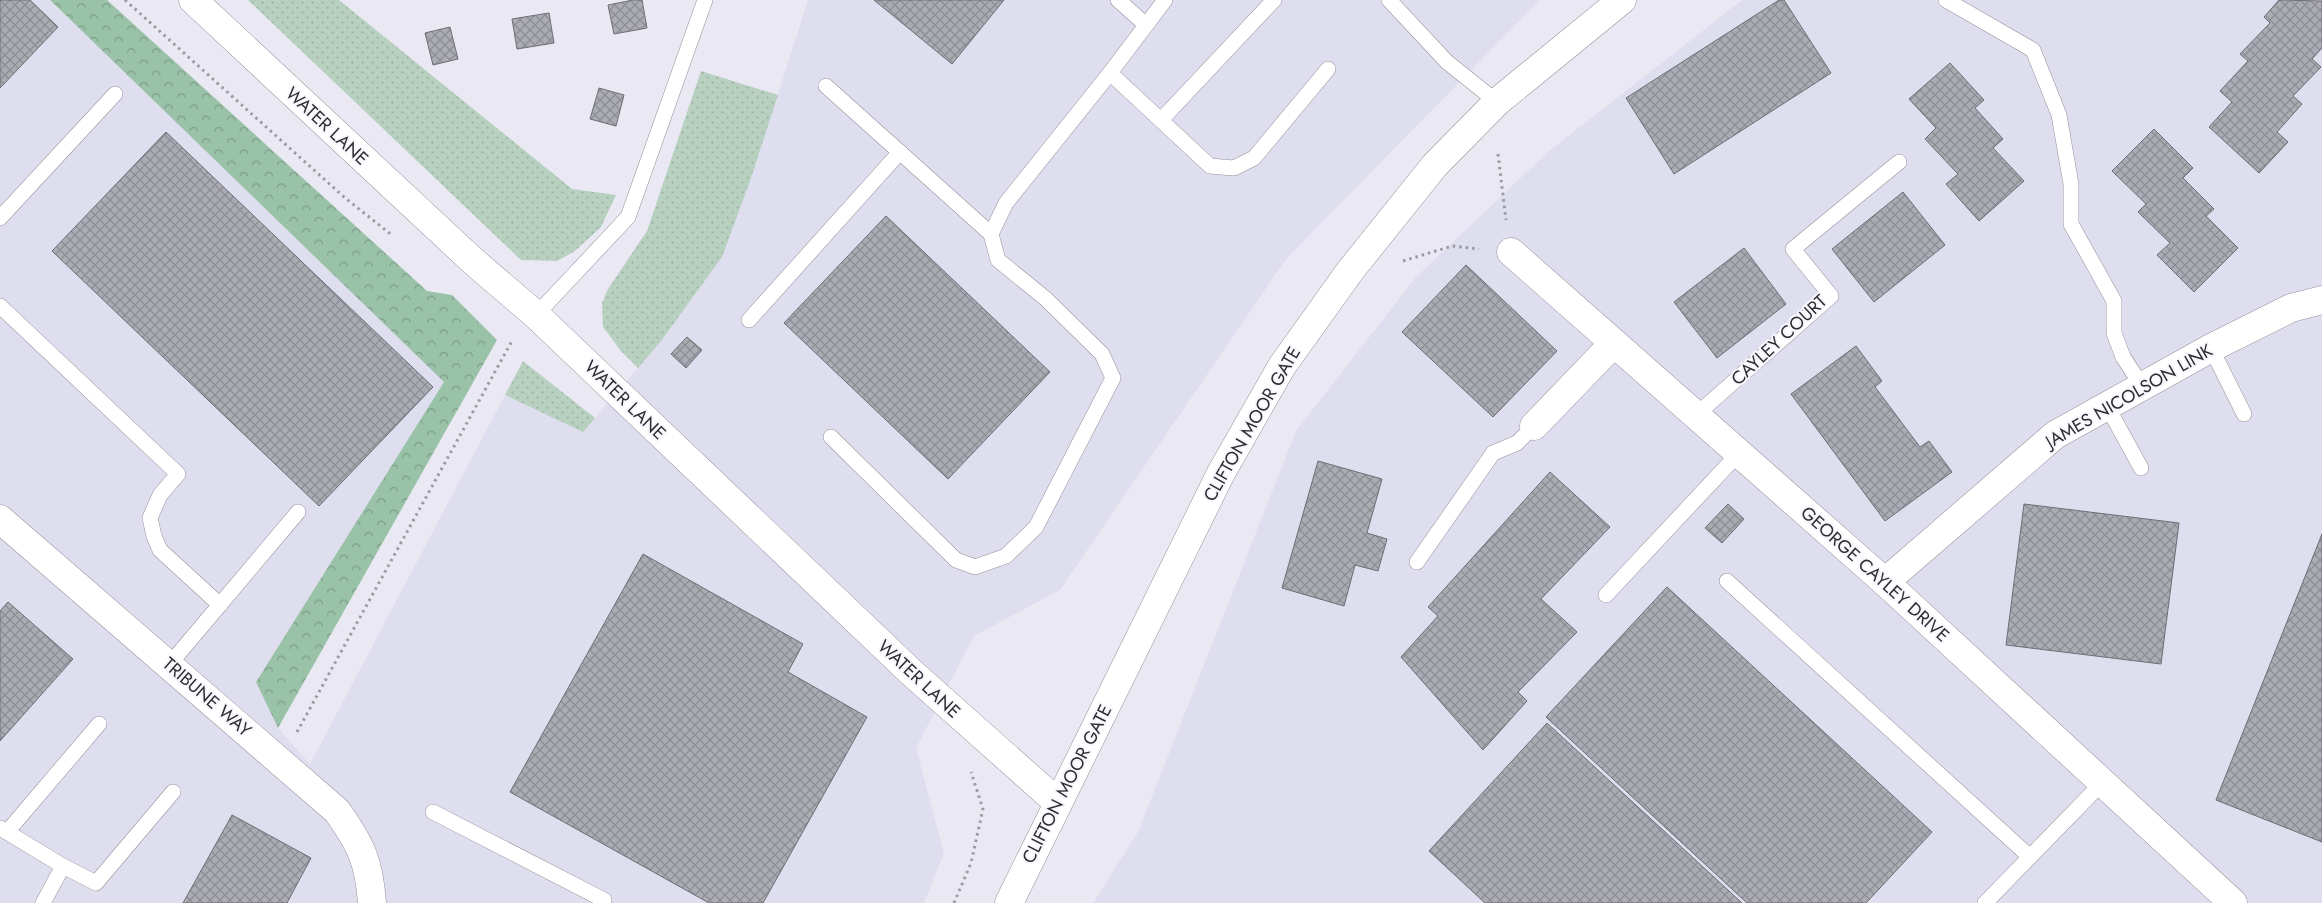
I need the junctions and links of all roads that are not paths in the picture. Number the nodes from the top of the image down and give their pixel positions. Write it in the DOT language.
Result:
graph roads {
  1 [pos="192,0"];
  2 [pos="224,0"];
  3 [pos="705,0"];
  4 [pos="1118,0"];
  5 [pos="1165,0"];
  6 [pos="1274,0"];
  7 [pos="1389,0"];
  8 [pos="1622,0"];
  9 [pos="1946,0"];
  10 [pos="1146,25"];
  11 [pos="235,41"];
  12 [pos="1328,69"];
  13 [pos="1110,73"];
  14 [pos="826,86"];
  15 [pos="115,94"];
  16 [pos="1497,102"];
  17 [pos="1160,120"];
  18 [pos="900,152"];
  19 [pos="1899,162"];
  20 [pos="0,218"];
  21 [pos="992,234"];
  22 [pos="1511,252"];
  23 [pos="2322,300"];
  24 [pos="0,306"];
  25 [pos="536,315"];
  26 [pos="749,320"];
  27 [pos="1614,343"];
  28 [pos="2210,348"];
  29 [pos="2142,386"];
  30 [pos="2107,406"];
  31 [pos="2244,414"];
  32 [pos="1696,415"];
  33 [pos="1534,426"];
  34 [pos="831,437"];
  35 [pos="1740,453"];
  36 [pos="2140,468"];
  37 [pos="298,512"];
  38 [pos="1,521"];
  39 [pos="1417,562"];
  40 [pos="1727,581"];
  41 [pos="1885,582"];
  42 [pos="1606,595"];
  43 [pos="220,605"];
  44 [pos="169,665"];
  45 [pos="99,724"];
  46 [pos="2104,782"];
  47 [pos="174,792"];
  48 [pos="1057,802"];
  49 [pos="433,812"];
  50 [pos="3,830"];
  51 [pos="2030,857"];
  52 [pos="63,866"];
  53 [pos="605,902"];
  54 [pos="43,903"];
  55 [pos="372,903"];
  56 [pos="1009,903"];
  57 [pos="1985,903"];
  58 [pos="2233,903"];
  1 -- 11 [label="street, WATER LANE"];
  2 -- 11 [label="street"];
  3 -- 25 [label="lane"];
  4 -- 10 [label="lane"];
  5 -- 10 [label="lane"];
  6 -- 17 [label="lane"];
  7 -- 16 [label="lane"];
  8 -- 16 [label="street, CLIFTON MOOR GATE"];
  9 -- 29 [label="lane"];
  10 -- 13 [label="lane"];
  11 -- 25 [label="street, WATER LANE"];
  12 -- 17 [label="lane"];
  13 -- 17 [label="lane"];
  13 -- 21 [label="lane"];
  14 -- 18 [label="lane"];
  15 -- 20 [label="lane"];
  16 -- 48 [label="street, CLIFTON MOOR GATE"];
  18 -- 21 [label="lane"];
  18 -- 26 [label="lane"];
  19 -- 32 [label="lane, CAYLEY COURT"];
  21 -- 34 [label="lane"];
  22 -- 27 [label="street, GEORGE CAYLEY DRIVE"];
  23 -- 28 [label="street, JAMES NICOLSON LINK"];
  24 -- 43 [label="lane"];
  25 -- 48 [label="street, WATER LANE"];
  27 -- 32 [label="street, GEORGE CAYLEY DRIVE"];
  27 -- 33 [label="street"];
  28 -- 29 [label="street, JAMES NICOLSON LINK"];
  28 -- 31 [label="lane"];
  29 -- 30 [label="street, JAMES NICOLSON LINK"];
  30 -- 36 [label="lane"];
  30 -- 41 [label="street, JAMES NICOLSON LINK"];
  32 -- 35 [label="street, GEORGE CAYLEY DRIVE"];
  33 -- 39 [label="lane"];
  35 -- 41 [label="street, GEORGE CAYLEY DRIVE"];
  35 -- 42 [label="lane"];
  37 -- 43 [label="lane"];
  38 -- 44 [label="street, TRIBUNE WAY"];
  40 -- 51 [label="lane"];
  41 -- 46 [label="street, GEORGE CAYLEY DRIVE"];
  43 -- 44 [label="lane"];
  44 -- 55 [label="street, TRIBUNE WAY"];
  45 -- 50 [label="lane"];
  46 -- 51 [label="lane"];
  46 -- 58 [label="street, GEORGE CAYLEY DRIVE"];
  47 -- 52 [label="lane"];
  48 -- 56 [label="street, CLIFTON MOOR GATE"];
  49 -- 53 [label="lane"];
  50 -- 52 [label="lane"];
  51 -- 57 [label="lane"];
  52 -- 54 [label="lane"];
}
